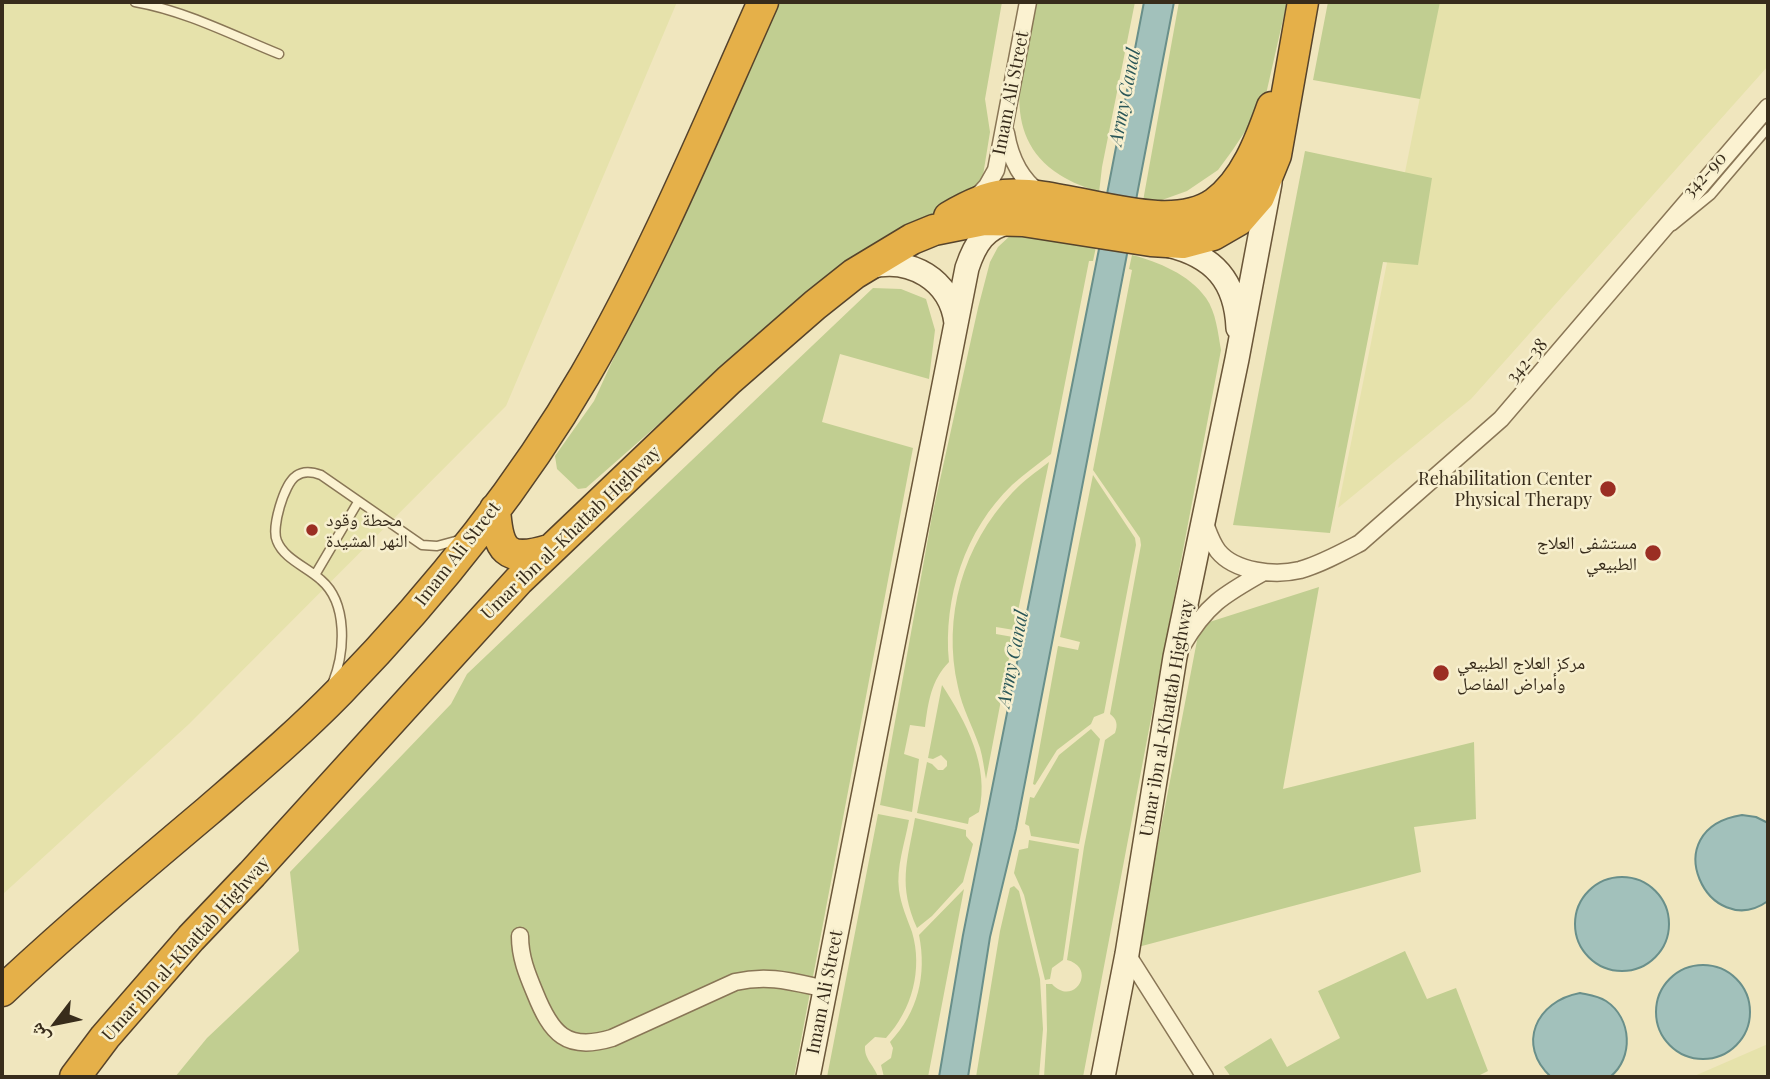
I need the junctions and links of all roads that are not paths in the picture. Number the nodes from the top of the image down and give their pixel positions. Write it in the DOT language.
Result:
graph roads {
  1 [pos="135,2"];
  2 [pos="763,2"];
  3 [pos="1028,2"];
  4 [pos="1303,6"];
  5 [pos="279,54"];
  6 [pos="1768,107"];
  7 [pos="1006,120"];
  8 [pos="1768,128"];
  9 [pos="1276,155"];
  10 [pos="1051,198"];
  11 [pos="958,212"];
  12 [pos="1095,219"];
  13 [pos="1026,222"];
  14 [pos="1144,231"];
  15 [pos="1659,235"];
  16 [pos="893,249"];
  17 [pos="854,274"];
  18 [pos="956,330"];
  19 [pos="1237,359"];
  20 [pos="358,502"];
  21 [pos="491,514"];
  22 [pos="1203,519"];
  23 [pos="549,550"];
  24 [pos="1264,572"];
  25 [pos="315,575"];
  26 [pos="1175,657"];
  27 [pos="315,716"];
  28 [pos="520,936"];
  29 [pos="1127,954"];
  30 [pos="826,989"];
  31 [pos="2,991"];
  32 [pos="75,1077"];
  33 [pos="808,1077"];
  34 [pos="1103,1077"];
  35 [pos="1205,1077"];
  1 -- 5 [label="lane"];
  2 -- 21 [label="highway, Imam Ali Street"];
  3 -- 7 [label="street, Imam Ali Street"];
  4 -- 9 [label="highway, Umar ibn al-Khattab Highway"];
  4 -- 14 [label="highway"];
  6 -- 15 [label="street, 342-38"];
  7 -- 10 [label="street"];
  7 -- 11 [label="street, Imam Ali Street"];
  8 -- 15 [label="lane, 342-90"];
  9 -- 14 [label="highway, Umar ibn al-Khattab Highway"];
  9 -- 19 [label="main road, Umar ibn al-Khattab Highway"];
  10 -- 11 [label="highway"];
  10 -- 12 [label="highway"];
  11 -- 16 [label="highway"];
  12 -- 13 [label="highway, Umar ibn al-Khattab Highway"];
  12 -- 14 [label="highway, Umar ibn al-Khattab Highway"];
  13 -- 16 [label="highway, Umar ibn al-Khattab Highway"];
  13 -- 18 [label="main road, Imam Ali Street"];
  14 -- 19 [label="main road, Umar ibn al-Khattab Highway"];
  15 -- 24 [label="street, 342-38"];
  16 -- 17 [label="highway, Umar ibn al-Khattab Highway"];
  17 -- 18 [label="main road, Imam Ali Street"];
  17 -- 23 [label="highway, Umar ibn al-Khattab Highway"];
  18 -- 30 [label="main road, Imam Ali Street"];
  19 -- 22 [label="main road, Umar ibn al-Khattab Highway"];
  20 -- 21 [label="lane"];
  20 -- 25 [label="lane"];
  20 -- 25 [label="lane"];
  21 -- 23 [label="highway"];
  21 -- 27 [label="highway, Imam Ali Street"];
  22 -- 24 [label="street"];
  22 -- 26 [label="main road, Umar ibn al-Khattab Highway"];
  23 -- 32 [label="highway, Umar ibn al-Khattab Highway"];
  24 -- 26 [label="street"];
  25 -- 27 [label="lane"];
  26 -- 29 [label="main road, Umar ibn al-Khattab Highway"];
  27 -- 31 [label="highway, Imam Ali Street"];
  28 -- 30 [label="street"];
  29 -- 34 [label="main road, Umar ibn al-Khattab Highway"];
  29 -- 35 [label="street"];
  30 -- 33 [label="main road, Imam Ali Street"];
}
